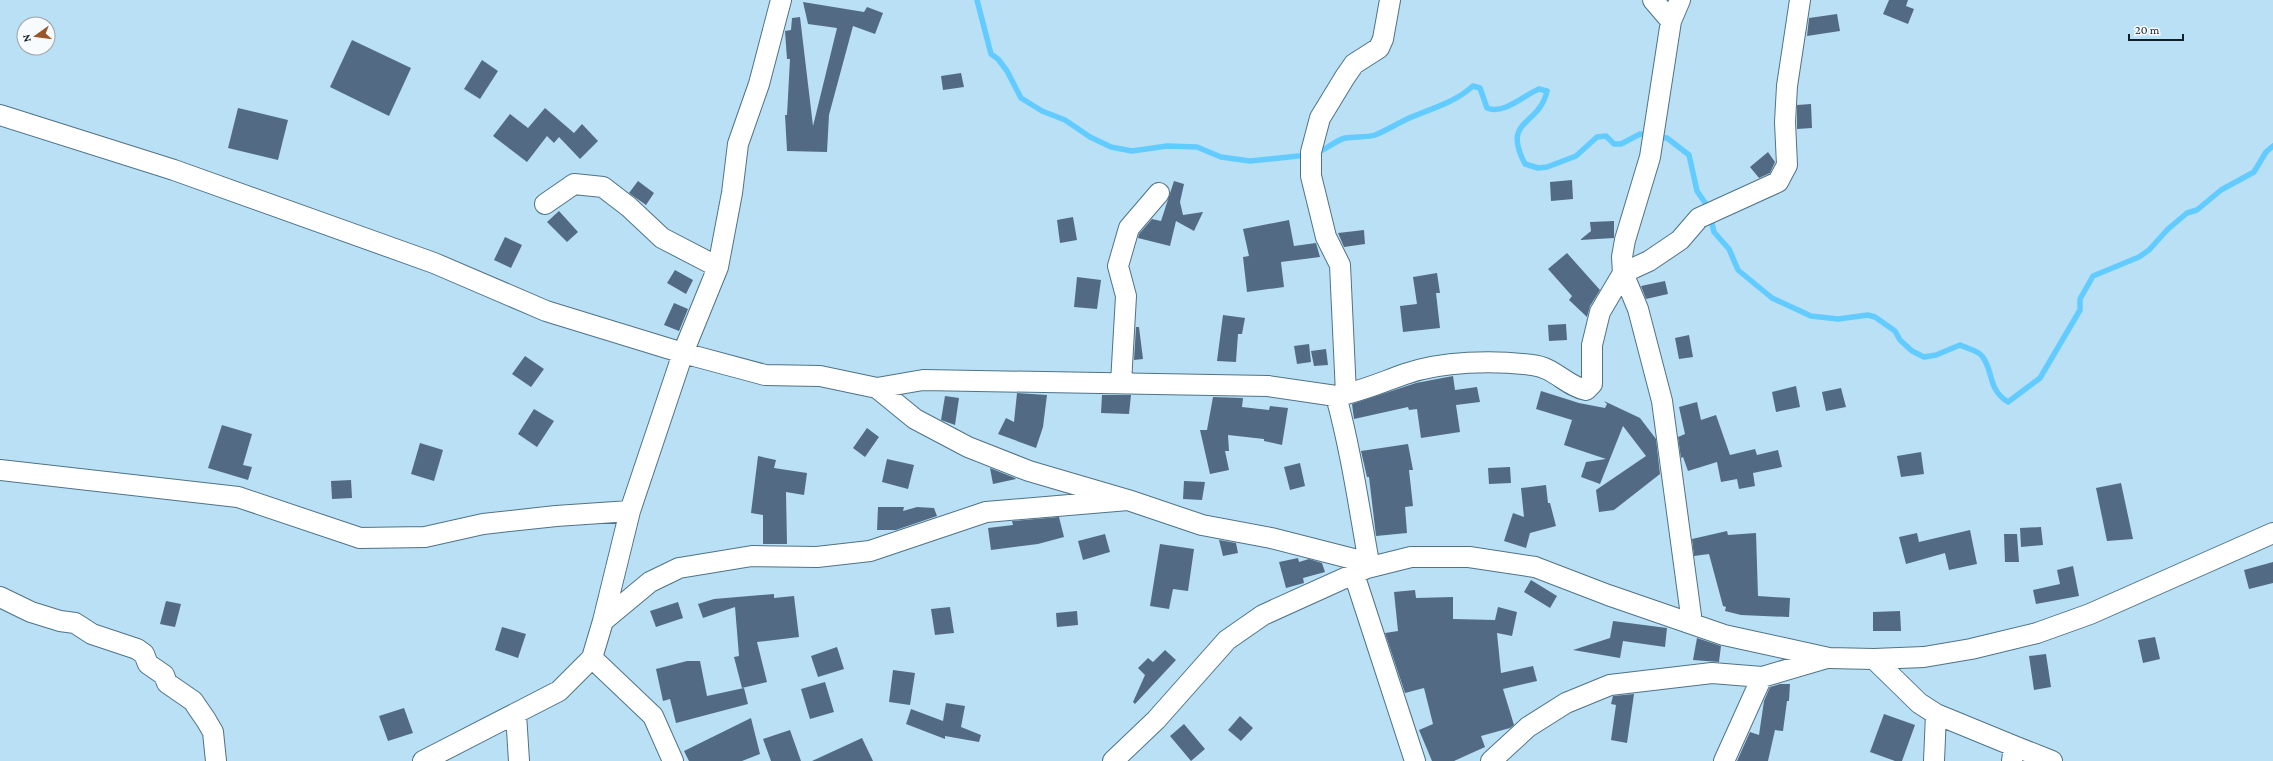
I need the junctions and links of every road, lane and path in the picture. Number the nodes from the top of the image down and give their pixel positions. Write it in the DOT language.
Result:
graph roads {
  1 [pos="780,0"];
  2 [pos="1390,0"];
  3 [pos="1653,0"];
  4 [pos="1680,0"];
  5 [pos="1800,0"];
  6 [pos="1671,21"];
  7 [pos="0,115"];
  8 [pos="1159,193"];
  9 [pos="545,204"];
  10 [pos="718,267"];
  11 [pos="1623,274"];
  12 [pos="683,353"];
  13 [pos="1121,384"];
  14 [pos="877,388"];
  15 [pos="1341,395"];
  16 [pos="0,470"];
  17 [pos="1128,500"];
  18 [pos="630,511"];
  19 [pos="2273,533"];
  20 [pos="1363,568"];
  21 [pos="0,597"];
  22 [pos="603,621"];
  23 [pos="1692,623"];
  24 [pos="592,658"];
  25 [pos="1829,658"];
  26 [pos="1874,659"];
  27 [pos="1762,677"];
  28 [pos="516,714"];
  29 [pos="1936,714"];
  30 [pos="2013,753"];
  31 [pos="216,761"];
  32 [pos="423,761"];
  33 [pos="519,761"];
  34 [pos="673,761"];
  35 [pos="1112,761"];
  36 [pos="1415,761"];
  37 [pos="1491,761"];
  38 [pos="1724,761"];
  39 [pos="1934,761"];
  40 [pos="2052,761"];
  1 -- 10 [label="street"];
  2 -- 15 [label="street"];
  3 -- 6 [label="street"];
  4 -- 6 [label="street"];
  5 -- 11 [label="street"];
  6 -- 11 [label="street"];
  7 -- 12 [label="street"];
  8 -- 13 [label="street"];
  9 -- 10 [label="street"];
  10 -- 12 [label="street"];
  11 -- 15 [label="street"];
  11 -- 23 [label="street"];
  12 -- 14 [label="street"];
  12 -- 18 [label="street"];
  13 -- 14 [label="street"];
  13 -- 15 [label="street"];
  14 -- 17 [label="street"];
  15 -- 20 [label="street"];
  16 -- 18 [label="street"];
  17 -- 20 [label="street"];
  17 -- 22 [label="street"];
  18 -- 22 [label="street"];
  19 -- 26 [label="street"];
  20 -- 23 [label="street"];
  20 -- 35 [label="street"];
  20 -- 36 [label="street"];
  21 -- 31 [label="street"];
  22 -- 24 [label="street"];
  23 -- 25 [label="street"];
  24 -- 28 [label="street"];
  24 -- 34 [label="street"];
  25 -- 26 [label="street"];
  25 -- 27 [label="street"];
  26 -- 29 [label="street"];
  27 -- 37 [label="street"];
  27 -- 38 [label="street"];
  28 -- 32 [label="street"];
  28 -- 33 [label="street"];
  29 -- 30 [label="street"];
  29 -- 39 [label="street"];
  30 -- 40 [label="street"];
}
